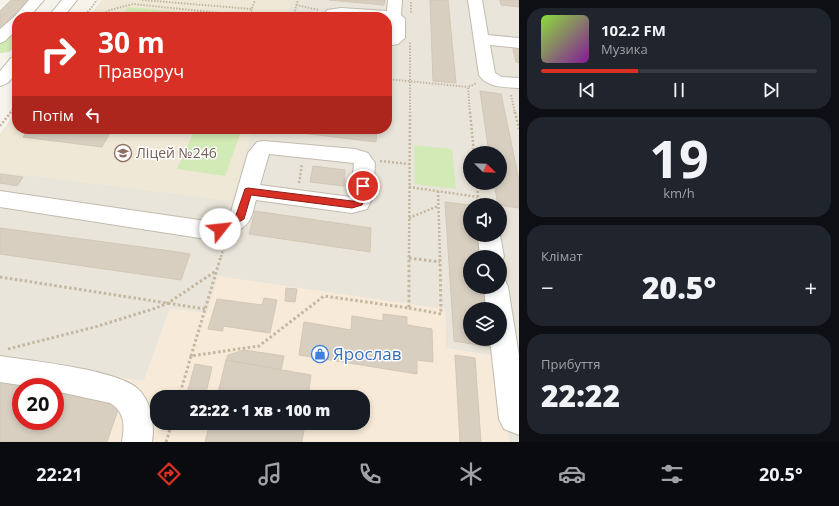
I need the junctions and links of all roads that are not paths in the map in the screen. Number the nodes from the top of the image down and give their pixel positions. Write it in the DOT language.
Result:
graph roads {
  1 [pos="37,0"];
  2 [pos="70,0"];
  3 [pos="395,0"];
  4 [pos="475,0"];
  5 [pos="26,12"];
  6 [pos="59,12"];
  7 [pos="394,16"];
  8 [pos="12,26"];
  9 [pos="0,38"];
  10 [pos="481,39"];
  11 [pos="392,41"];
  12 [pos="519,43"];
  13 [pos="12,67"];
  14 [pos="0,81"];
  15 [pos="514,82"];
  16 [pos="248,191"];
  17 [pos="0,199"];
  18 [pos="504,346"];
  19 [pos="2,360"];
  20 [pos="519,420"];
  21 [pos="137,442"];
  1 -- 5 [label="street"];
  2 -- 6 [label="street"];
  3 -- 7 [label="street"];
  4 -- 10 [label="street"];
  7 -- 11 [label="street"];
  8 -- 9 [label="street"];
  10 -- 12 [label="street"];
  10 -- 15 [label="street"];
  13 -- 14 [label="street"];
  16 -- 16 [label="street"];
  16 -- 17 [label="street"];
  18 -- 20 [label="street"];
  19 -- 21 [label="street"];
}
